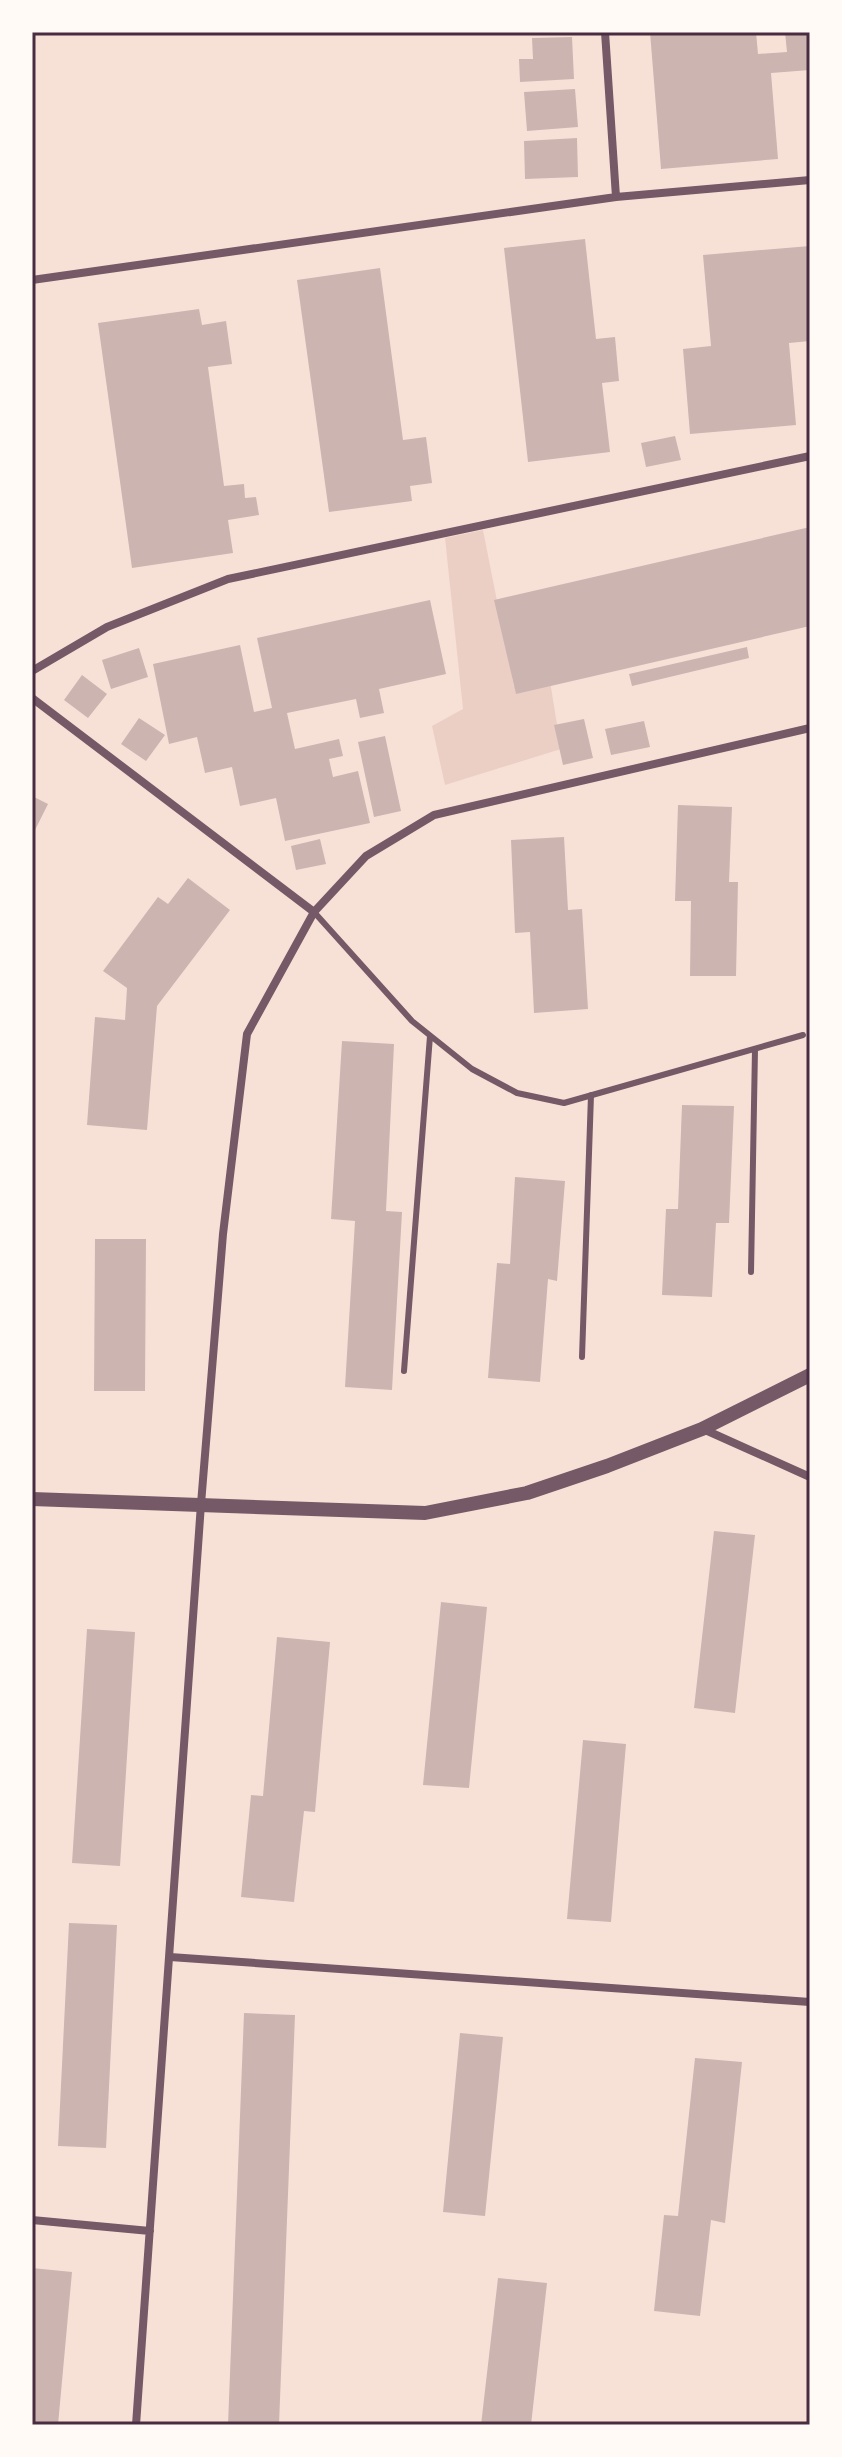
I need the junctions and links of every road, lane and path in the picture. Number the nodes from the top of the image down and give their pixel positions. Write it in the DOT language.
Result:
graph roads {
  1 [pos="605,32"];
  2 [pos="810,180"];
  3 [pos="616,197"];
  4 [pos="32,280"];
  5 [pos="810,456"];
  6 [pos="32,671"];
  7 [pos="32,698"];
  8 [pos="810,728"];
  9 [pos="314,912"];
  10 [pos="803,1035"];
  11 [pos="430,1036"];
  12 [pos="755,1049"];
  13 [pos="591,1095"];
  14 [pos="751,1272"];
  15 [pos="582,1357"];
  16 [pos="404,1371"];
  17 [pos="810,1375"];
  18 [pos="702,1429"];
  19 [pos="810,1477"];
  20 [pos="32,1499"];
  21 [pos="201,1504"];
  22 [pos="170,1957"];
  23 [pos="810,2002"];
  24 [pos="32,2220"];
  25 [pos="150,2231"];
  26 [pos="136,2425"];
  1 -- 3 [label="street"];
  2 -- 3 [label="street"];
  3 -- 4 [label="street"];
  5 -- 6 [label="street"];
  7 -- 9 [label="street"];
  8 -- 9 [label="street"];
  9 -- 11 [label="lane"];
  9 -- 21 [label="street"];
  10 -- 12 [label="lane"];
  11 -- 13 [label="lane"];
  11 -- 16 [label="lane"];
  12 -- 13 [label="lane"];
  12 -- 14 [label="lane"];
  13 -- 15 [label="lane"];
  17 -- 18 [label="street"];
  18 -- 19 [label="street"];
  18 -- 21 [label="street"];
  20 -- 21 [label="street"];
  21 -- 22 [label="street"];
  22 -- 23 [label="street"];
  22 -- 25 [label="street"];
  24 -- 25 [label="street"];
  25 -- 26 [label="street"];
}
